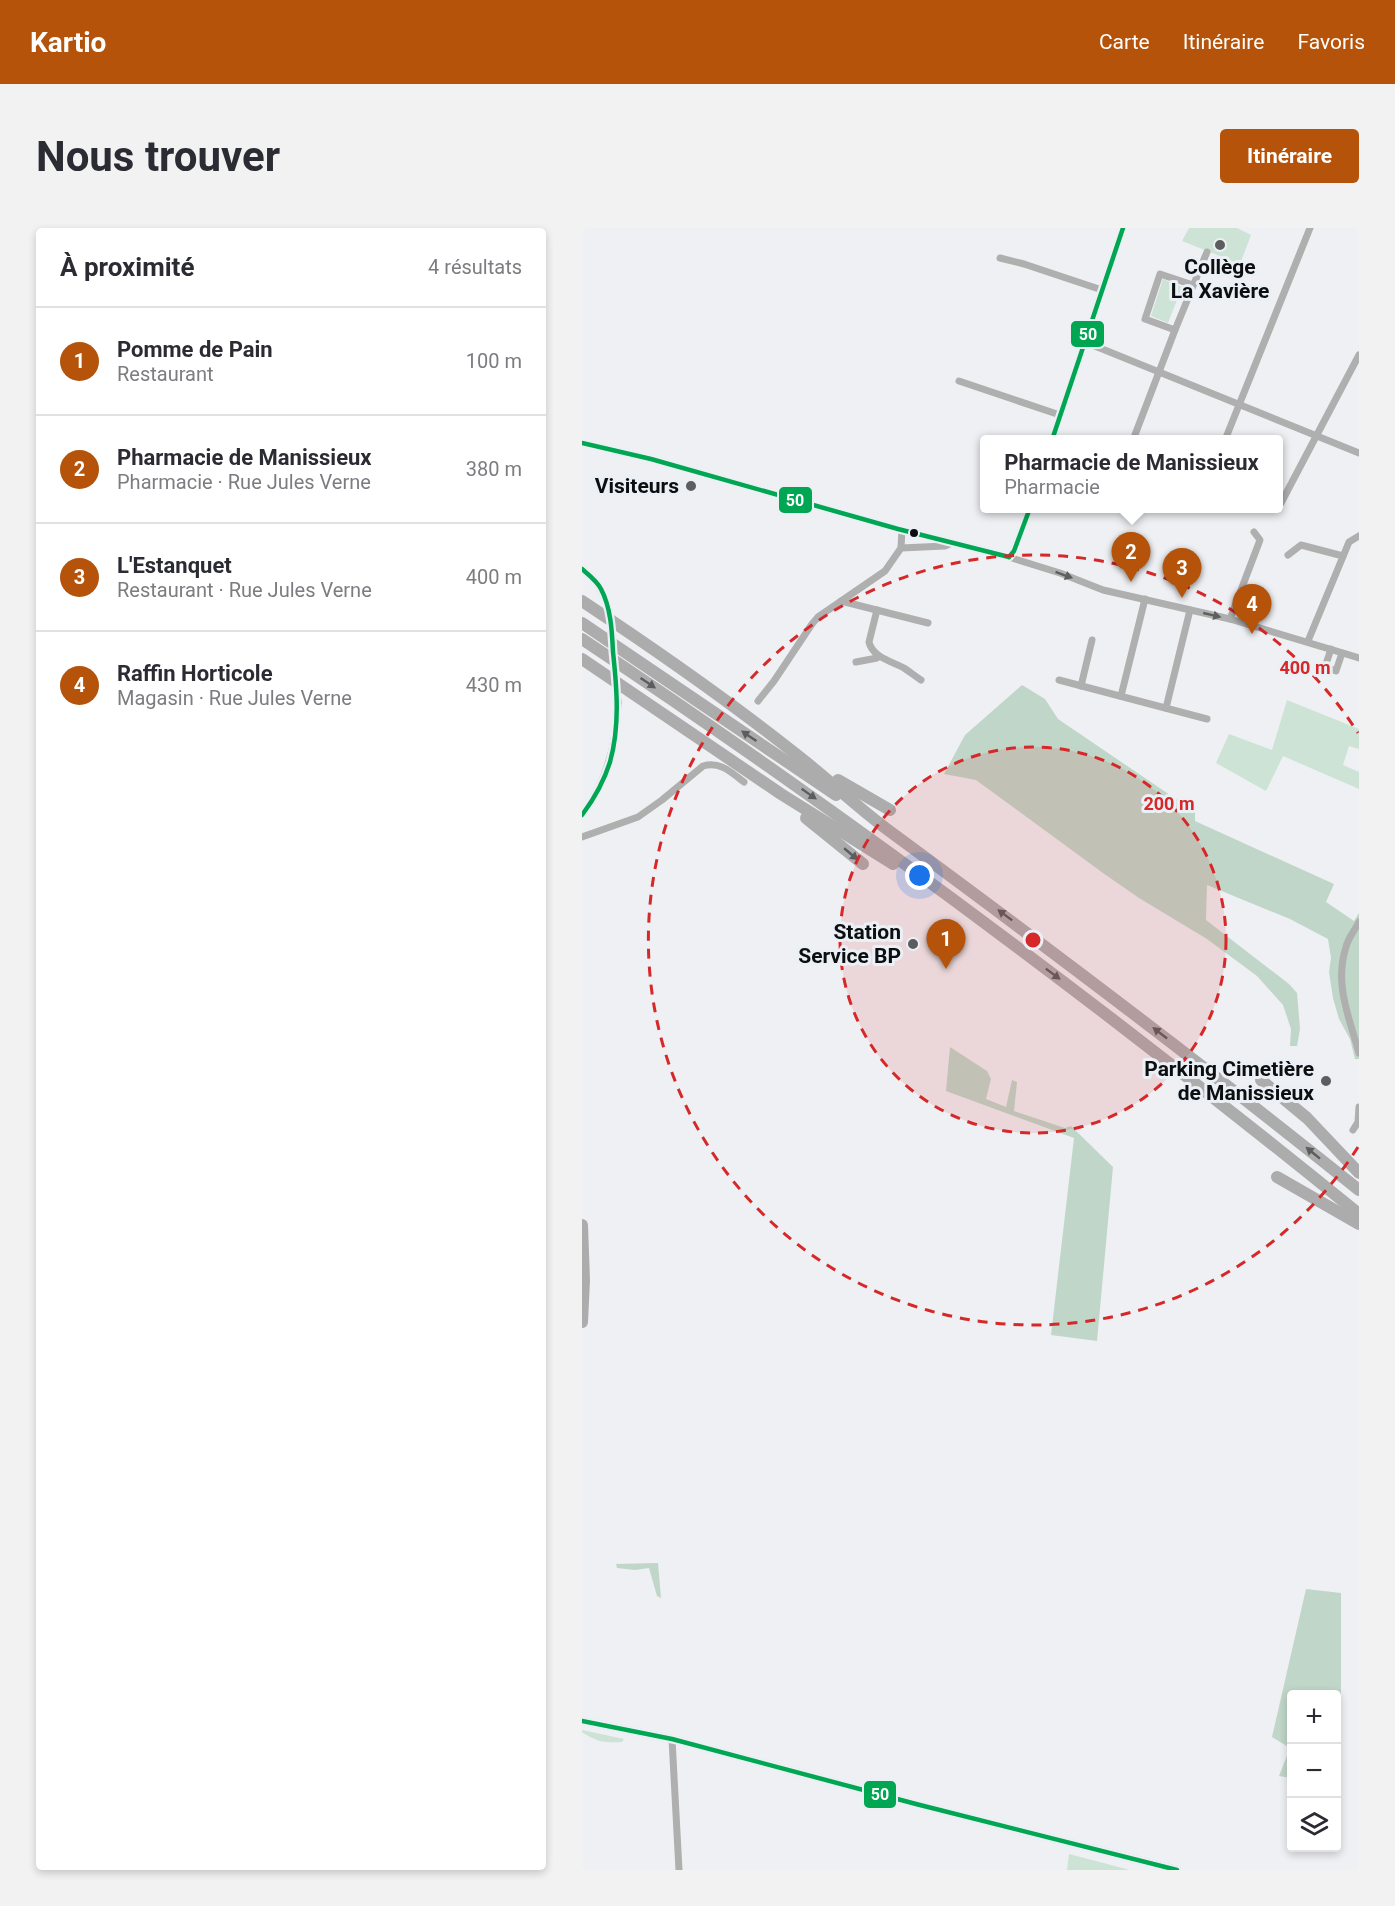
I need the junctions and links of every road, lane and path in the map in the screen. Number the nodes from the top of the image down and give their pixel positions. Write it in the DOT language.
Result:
graph roads {
  1 [pos="1123,228"];
  2 [pos="1310,228"];
  3 [pos="1207,252"];
  4 [pos="1000,258"];
  5 [pos="1193,285"];
  6 [pos="1102,290"];
  7 [pos="1175,330"];
  8 [pos="1085,342"];
  9 [pos="1359,355"];
  10 [pos="1159,372"];
  11 [pos="959,381"];
  12 [pos="1240,405"];
  13 [pos="1060,415"];
  14 [pos="1054,435"];
  15 [pos="1135,435"];
  16 [pos="1227,435"];
  17 [pos="1317,436"];
  18 [pos="582,442"];
  19 [pos="1359,453"];
  20 [pos="1283,500"];
  21 [pos="1028,513"];
  22 [pos="902,530"];
  23 [pos="1254,532"];
  24 [pos="1359,536"];
  25 [pos="952,543"];
  26 [pos="901,548"];
  27 [pos="1288,555"];
  28 [pos="1343,556"];
  29 [pos="1009,557"];
  30 [pos="582,569"];
  31 [pos="1145,599"];
  32 [pos="582,601"];
  33 [pos="841,601"];
  34 [pos="877,610"];
  35 [pos="1190,610"];
  36 [pos="1230,619"];
  37 [pos="582,623"];
  38 [pos="928,623"];
  39 [pos="582,639"];
  40 [pos="1092,640"];
  41 [pos="1308,641"];
  42 [pos="1330,649"];
  43 [pos="1342,653"];
  44 [pos="879,656"];
  45 [pos="1359,658"];
  46 [pos="582,659"];
  47 [pos="856,662"];
  48 [pos="921,680"];
  49 [pos="1059,680"];
  50 [pos="1081,686"];
  51 [pos="1121,696"];
  52 [pos="758,701"];
  53 [pos="1166,708"];
  54 [pos="1207,719"];
  55 [pos="799,756"];
  56 [pos="756,777"];
  57 [pos="744,782"];
  58 [pos="890,810"];
  59 [pos="582,815"];
  60 [pos="885,827"];
  61 [pos="582,837"];
  62 [pos="862,864"];
  63 [pos="973,914"];
  64 [pos="1359,922"];
  65 [pos="1359,1053"];
  66 [pos="1261,1080"];
  67 [pos="1359,1107"];
  68 [pos="1353,1130"];
  69 [pos="1359,1173"];
  70 [pos="1277,1177"];
  71 [pos="1359,1190"];
  72 [pos="1359,1214"];
  73 [pos="1359,1224"];
  74 [pos="582,1225"];
  75 [pos="582,1322"];
  76 [pos="582,1721"];
  77 [pos="672,1739"];
  78 [pos="679,1870"];
  79 [pos="1177,1870"];
  1 -- 6 [label="street"];
  2 -- 12 [label="street"];
  3 -- 5 [label="street"];
  4 -- 6 [label="street"];
  5 -- 7 [label="street"];
  5 -- 7 [label="street"];
  6 -- 8 [label="street"];
  7 -- 10 [label="street"];
  8 -- 10 [label="street"];
  8 -- 13 [label="street"];
  9 -- 17 [label="street"];
  10 -- 12 [label="street"];
  10 -- 15 [label="street"];
  11 -- 13 [label="street"];
  12 -- 16 [label="street"];
  12 -- 17 [label="street"];
  13 -- 14 [label="street"];
  17 -- 19 [label="street"];
  17 -- 20 [label="street"];
  18 -- 22 [label="street"];
  21 -- 29 [label="street"];
  22 -- 25 [label="street"];
  22 -- 26 [label="street"];
  23 -- 36 [label="street"];
  24 -- 28 [label="street"];
  25 -- 26 [label="street"];
  25 -- 29 [label="street"];
  26 -- 33 [label="street"];
  27 -- 28 [label="street"];
  28 -- 41 [label="street"];
  29 -- 31 [label="street, one-way"];
  30 -- 59 [label="street, bridge"];
  31 -- 35 [label="street"];
  31 -- 51 [label="street"];
  32 -- 55 [label="highway"];
  33 -- 34 [label="street"];
  33 -- 52 [label="street"];
  34 -- 38 [label="street"];
  34 -- 44 [label="street"];
  35 -- 36 [label="street, one-way"];
  35 -- 53 [label="street"];
  36 -- 41 [label="street"];
  60 -- 37 [label="highway, one-way"];
  39 -- 63 [label="highway, one-way"];
  40 -- 50 [label="street"];
  41 -- 42 [label="street"];
  42 -- 43 [label="street"];
  42 -- 43 [label="street"];
  43 -- 45 [label="street"];
  44 -- 47 [label="street"];
  44 -- 48 [label="street"];
  46 -- 56 [label="highway"];
  49 -- 50 [label="street"];
  50 -- 51 [label="street"];
  51 -- 53 [label="street"];
  53 -- 54 [label="street"];
  55 -- 58 [label="highway"];
  55 -- 60 [label="highway"];
  56 -- 62 [label="highway, one-way"];
  56 -- 63 [label="highway"];
  57 -- 61 [label="street"];
  71 -- 60 [label="highway, one-way"];
  63 -- 72 [label="highway, one-way"];
  64 -- 65 [label="street"];
  66 -- 69 [label="highway"];
  67 -- 68 [label="street"];
  70 -- 73 [label="highway"];
  74 -- 75 [label="highway"];
  76 -- 77 [label="street"];
  77 -- 78 [label="street"];
  77 -- 79 [label="street"];
}
